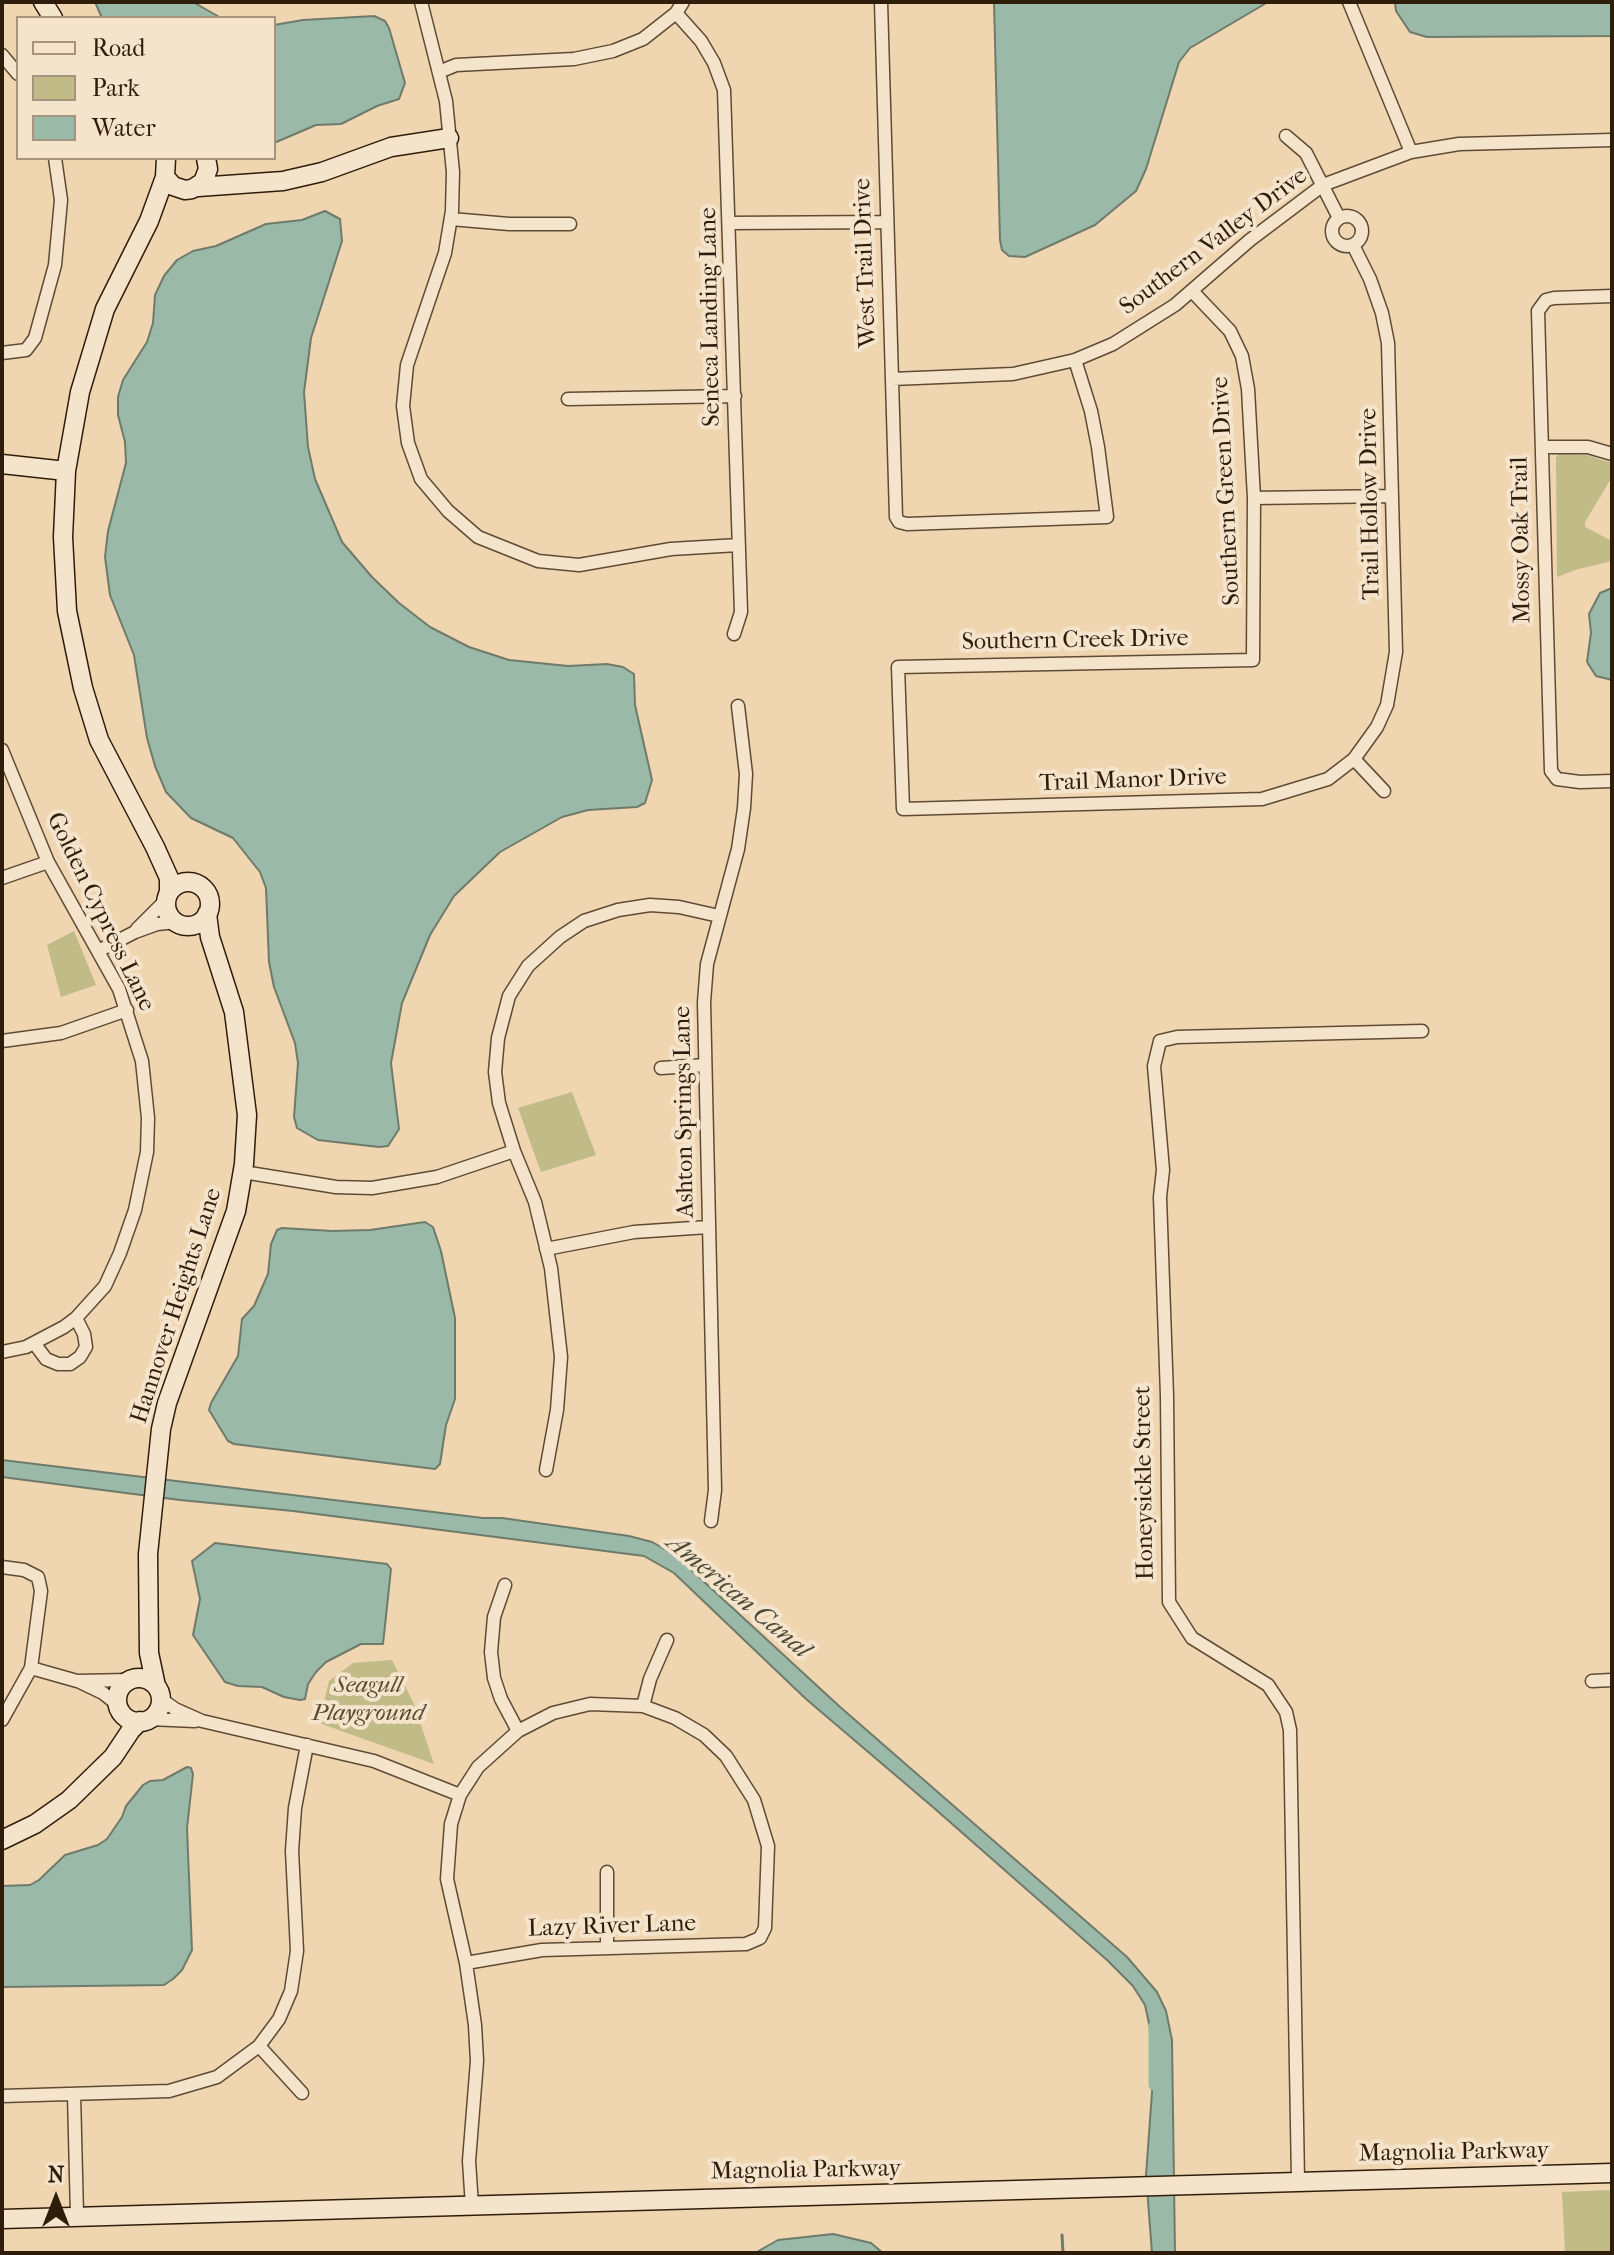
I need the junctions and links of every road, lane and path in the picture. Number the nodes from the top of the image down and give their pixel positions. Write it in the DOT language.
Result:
graph roads {
  1 [pos="421,2"];
  2 [pos="881,2"];
  3 [pos="1349,2"];
  4 [pos="679,7"];
  5 [pos="2,55"];
  6 [pos="16,72"];
  7 [pos="439,72"];
  8 [pos="1286,136"];
  9 [pos="449,138"];
  10 [pos="1612,140"];
  11 [pos="1411,152"];
  12 [pos="55,160"];
  13 [pos="207,160"];
  14 [pos="164,164"];
  15 [pos="250,183"];
  16 [pos="1323,185"];
  17 [pos="191,188"];
  18 [pos="1339,218"];
  19 [pos="451,219"];
  20 [pos="149,221"];
  21 [pos="887,222"];
  22 [pos="730,223"];
  23 [pos="570,224"];
  24 [pos="1353,245"];
  25 [pos="1192,291"];
  26 [pos="1612,296"];
  27 [pos="2,353"];
  28 [pos="1075,360"];
  29 [pos="892,379"];
  30 [pos="735,396"];
  31 [pos="568,399"];
  32 [pos="1542,447"];
  33 [pos="1612,454"];
  34 [pos="2,464"];
  35 [pos="66,471"];
  36 [pos="1392,496"];
  37 [pos="1254,498"];
  38 [pos="738,545"];
  39 [pos="734,634"];
  40 [pos="1253,660"];
  41 [pos="738,706"];
  42 [pos="2,750"];
  43 [pos="1354,759"];
  44 [pos="1612,781"];
  45 [pos="1384,791"];
  46 [pos="903,809"];
  47 [pos="155,847"];
  48 [pos="48,862"];
  49 [pos="2,878"];
  50 [pos="194,883"];
  51 [pos="168,896"];
  52 [pos="207,914"];
  53 [pos="719,916"];
  54 [pos="180,924"];
  55 [pos="135,932"];
  56 [pos="98,951"];
  57 [pos="222,975"];
  58 [pos="127,1010"];
  59 [pos="1422,1031"];
  60 [pos="2,1041"];
  61 [pos="704,1065"];
  62 [pos="661,1068"];
  63 [pos="514,1151"];
  64 [pos="243,1172"];
  65 [pos="708,1227"];
  66 [pos="546,1249"];
  67 [pos="76,1318"];
  68 [pos="34,1343"];
  69 [pos="2,1352"];
  70 [pos="546,1470"];
  71 [pos="711,1521"];
  72 [pos="2,1567"];
  73 [pos="505,1585"];
  74 [pos="667,1640"];
  75 [pos="149,1653"];
  76 [pos="31,1668"];
  77 [pos="132,1679"];
  78 [pos="1612,1680"];
  79 [pos="77,1681"];
  80 [pos="1592,1681"];
  81 [pos="159,1693"];
  82 [pos="118,1706"];
  83 [pos="643,1706"];
  84 [pos="4,1719"];
  85 [pos="144,1720"];
  86 [pos="202,1721"];
  87 [pos="518,1731"];
  88 [pos="307,1745"];
  89 [pos="103,1765"];
  90 [pos="460,1795"];
  91 [pos="2,1840"];
  92 [pos="607,1872"];
  93 [pos="607,1947"];
  94 [pos="466,1963"];
  95 [pos="259,2046"];
  96 [pos="302,2093"];
  97 [pos="74,2094"];
  98 [pos="2,2096"];
  99 [pos="1612,2173"];
  100 [pos="1298,2180"];
  101 [pos="472,2206"];
  102 [pos="77,2216"];
  103 [pos="2,2219"];
  1 -- 7 [label="street"];
  2 -- 21 [label="street, West Trail Drive"];
  3 -- 11 [label="street"];
  4 -- 7 [label="street"];
  4 -- 22 [label="street, Seneca Landing Lane"];
  5 -- 6 [label="street"];
  7 -- 9 [label="street"];
  8 -- 16 [label="street, Trail Hollow Drive"];
  9 -- 15 [label="street"];
  9 -- 19 [label="street"];
  10 -- 11 [label="street, Southern Valley Drive"];
  11 -- 16 [label="street, Southern Valley Drive"];
  12 -- 27 [label="street"];
  13 -- 15 [label="street"];
  13 -- 17 [label="street"];
  14 -- 17 [label="street"];
  14 -- 20 [label="street, Hannover Heights Lane"];
  15 -- 17 [label="street"];
  16 -- 18 [label="street, Trail Hollow Drive"];
  16 -- 25 [label="street, Southern Valley Drive"];
  17 -- 20 [label="street, Hannover Heights Lane"];
  18 -- 24 [label="street, Trail Hollow Drive"];
  18 -- 24 [label="street, Trail Hollow Drive"];
  19 -- 23 [label="street"];
  19 -- 38 [label="street"];
  20 -- 35 [label="street, Hannover Heights Lane"];
  21 -- 22 [label="street"];
  21 -- 29 [label="street, West Trail Drive"];
  22 -- 30 [label="street, Seneca Landing Lane"];
  24 -- 36 [label="street, Trail Hollow Drive"];
  25 -- 28 [label="street, Southern Valley Drive"];
  25 -- 37 [label="street, Southern Green Drive"];
  26 -- 32 [label="street, Mossy Oak Trail"];
  28 -- 29 [label="street, Southern Valley Drive"];
  28 -- 29 [label="street, West Trail Drive"];
  30 -- 31 [label="street"];
  30 -- 38 [label="street, Seneca Landing Lane"];
  32 -- 33 [label="street"];
  32 -- 44 [label="street, Mossy Oak Trail"];
  34 -- 35 [label="street"];
  35 -- 47 [label="street, Hannover Heights Lane"];
  36 -- 37 [label="street"];
  36 -- 43 [label="street, Trail Hollow Drive"];
  37 -- 40 [label="street, Southern Green Drive"];
  38 -- 39 [label="street, Seneca Landing Lane"];
  40 -- 46 [label="street, Southern Creek Drive"];
  41 -- 53 [label="street, Ashton Springs Lane"];
  42 -- 48 [label="street, Golden Cypress Lane"];
  43 -- 45 [label="street"];
  43 -- 46 [label="street, Trail Manor Drive"];
  47 -- 50 [label="street, Hannover Heights Lane"];
  47 -- 51 [label="street, Hannover Heights Lane"];
  48 -- 49 [label="street"];
  48 -- 56 [label="street, Golden Cypress Lane"];
  50 -- 51 [label="street"];
  50 -- 52 [label="street, Hannover Heights Lane"];
  51 -- 54 [label="street, Hannover Heights Lane"];
  51 -- 55 [label="street"];
  52 -- 54 [label="street"];
  52 -- 57 [label="street, Hannover Heights Lane"];
  53 -- 61 [label="street, Ashton Springs Lane"];
  53 -- 63 [label="street"];
  54 -- 55 [label="street"];
  54 -- 57 [label="street, Hannover Heights Lane"];
  55 -- 56 [label="street"];
  56 -- 58 [label="street, Golden Cypress Lane"];
  57 -- 64 [label="street, Hannover Heights Lane"];
  58 -- 60 [label="street"];
  58 -- 67 [label="street, Golden Cypress Lane"];
  59 -- 100 [label="street, Honeysickle Street"];
  61 -- 62 [label="street"];
  61 -- 65 [label="street, Ashton Springs Lane"];
  63 -- 64 [label="street"];
  63 -- 66 [label="street"];
  64 -- 75 [label="street, Hannover Heights Lane"];
  65 -- 66 [label="street"];
  65 -- 71 [label="street, Ashton Springs Lane"];
  66 -- 70 [label="street"];
  67 -- 68 [label="street, Golden Cypress Lane"];
  67 -- 68 [label="street"];
  68 -- 69 [label="street, Golden Cypress Lane"];
  72 -- 76 [label="street"];
  73 -- 87 [label="street"];
  74 -- 83 [label="street"];
  75 -- 77 [label="street, Hannover Heights Lane"];
  75 -- 81 [label="street, Hannover Heights Lane"];
  76 -- 79 [label="street"];
  76 -- 84 [label="street"];
  77 -- 79 [label="street"];
  77 -- 81 [label="street"];
  77 -- 82 [label="street"];
  78 -- 80 [label="street"];
  79 -- 82 [label="street"];
  81 -- 85 [label="street"];
  81 -- 86 [label="street"];
  82 -- 85 [label="street"];
  82 -- 89 [label="street"];
  83 -- 87 [label="street"];
  83 -- 93 [label="street, Lazy River Lane"];
  85 -- 86 [label="street"];
  85 -- 89 [label="street"];
  86 -- 88 [label="street"];
  87 -- 90 [label="street"];
  88 -- 90 [label="street"];
  88 -- 95 [label="street"];
  89 -- 91 [label="street"];
  90 -- 94 [label="street"];
  92 -- 93 [label="street"];
  93 -- 94 [label="street, Lazy River Lane"];
  94 -- 101 [label="street"];
  95 -- 96 [label="street"];
  95 -- 97 [label="street"];
  97 -- 98 [label="street"];
  97 -- 102 [label="street"];
  99 -- 100 [label="street, Magnolia Parkway"];
  100 -- 101 [label="street, Magnolia Parkway"];
  101 -- 102 [label="street, Magnolia Parkway"];
  102 -- 103 [label="street, Magnolia Parkway"];
}
